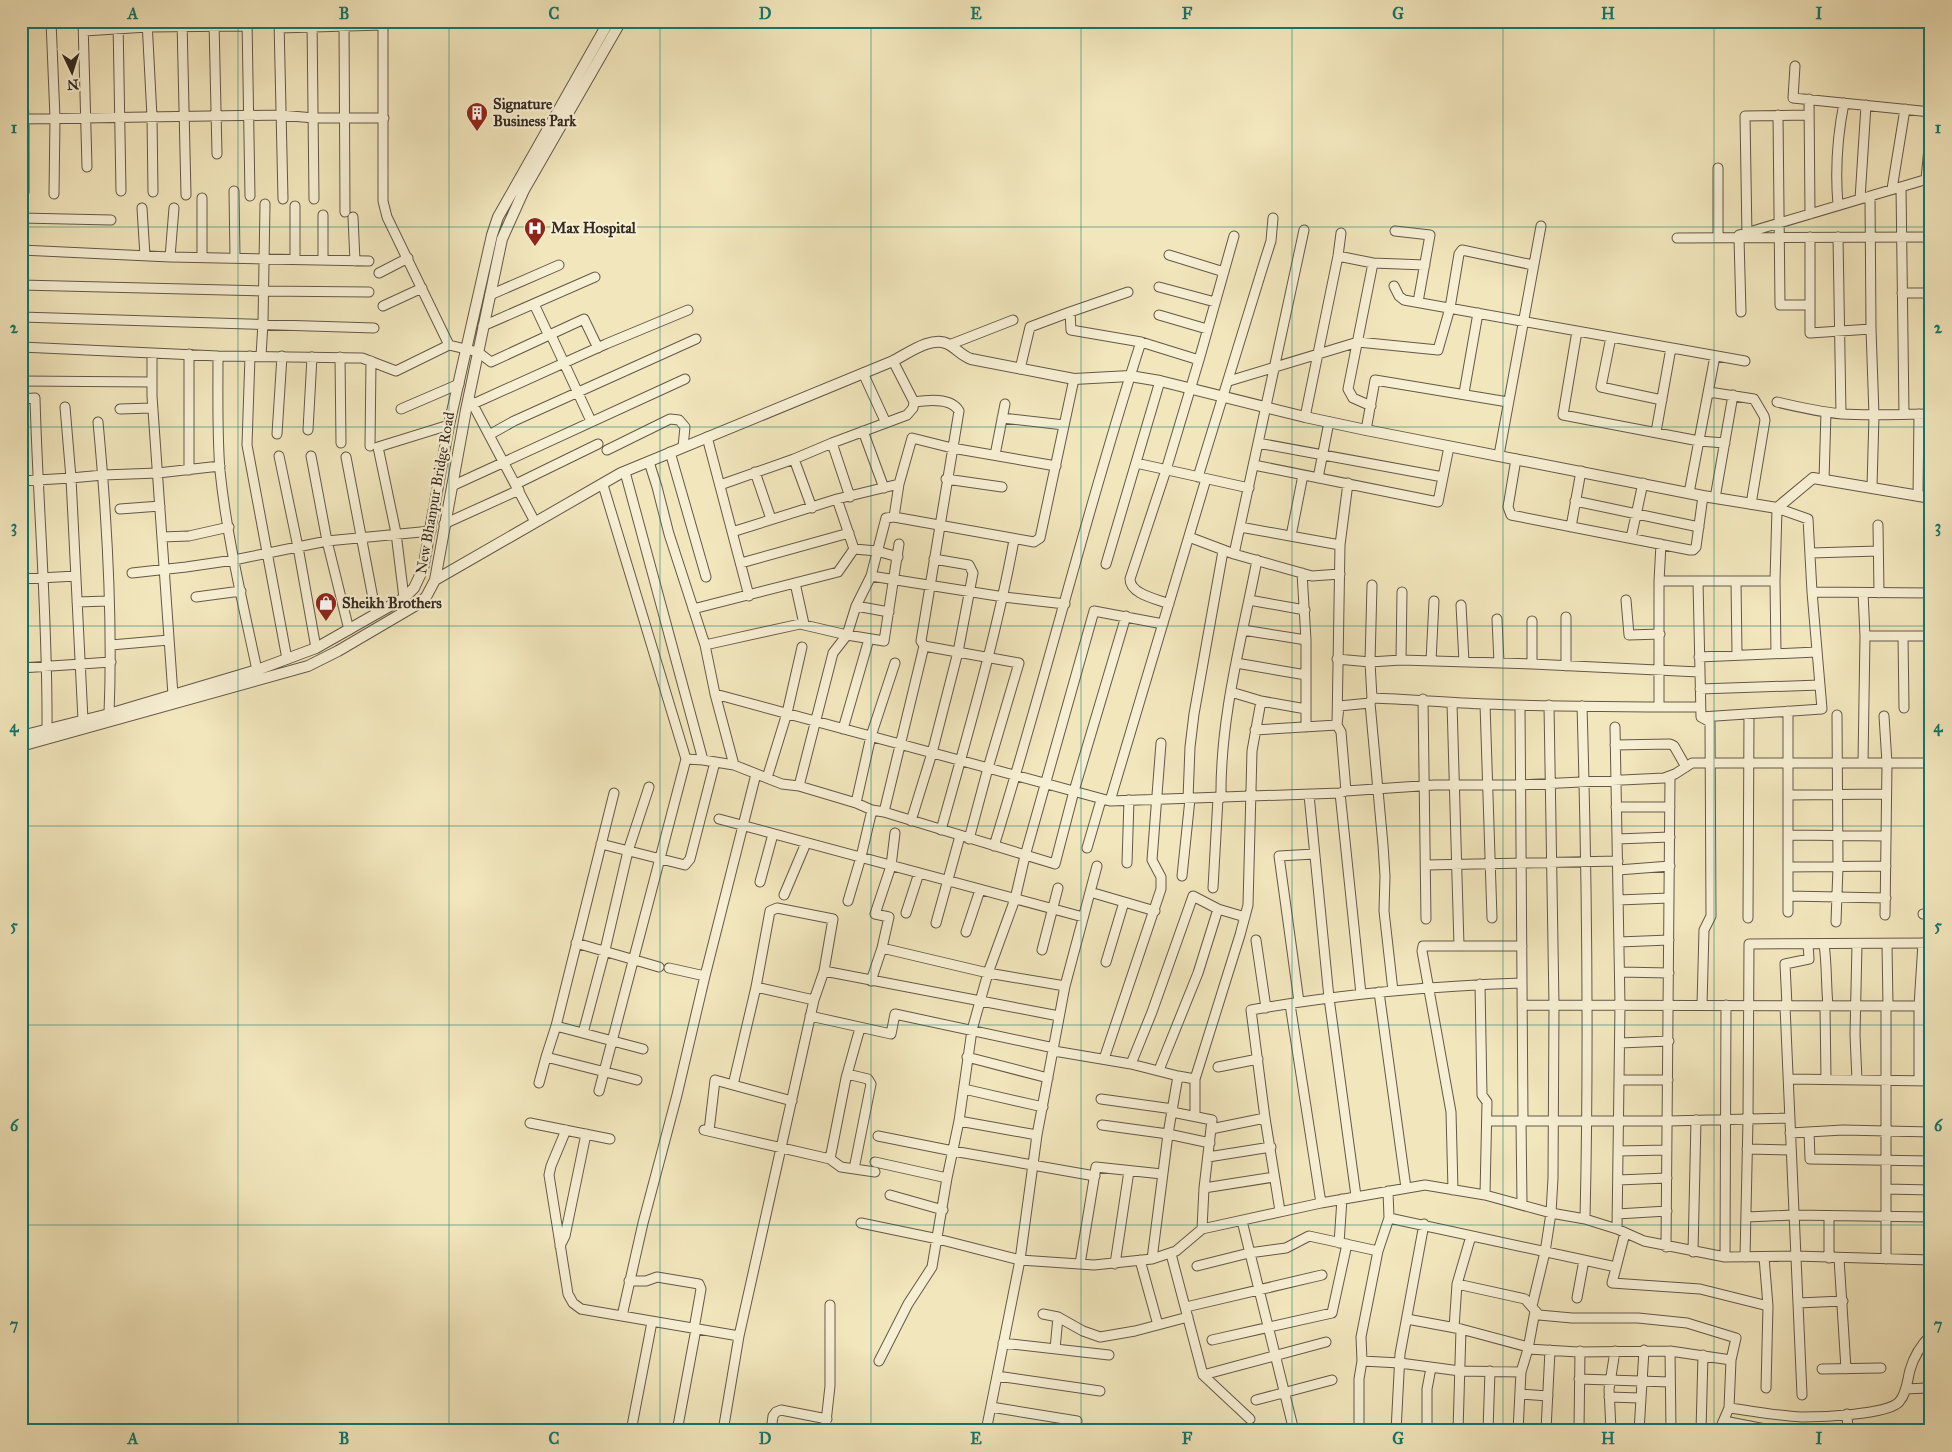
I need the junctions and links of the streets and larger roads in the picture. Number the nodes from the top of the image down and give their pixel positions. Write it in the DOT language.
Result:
graph roads {
  1 [pos="28,21"];
  2 [pos="50,21"];
  3 [pos="83,21"];
  4 [pos="609,21"];
  5 [pos="621,21"];
  6 [pos="383,23"];
  7 [pos="148,24"];
  8 [pos="182,24"];
  9 [pos="214,24"];
  10 [pos="247,24"];
  11 [pos="312,24"];
  12 [pos="344,24"];
  13 [pos="21,25"];
  14 [pos="118,25"];
  15 [pos="279,25"];
  16 [pos="84,31"];
  17 [pos="21,50"];
  18 [pos="1795,66"];
  19 [pos="1809,99"];
  20 [pos="568,102"];
  21 [pos="1844,103"];
  22 [pos="1866,105"];
  23 [pos="1905,109"];
  24 [pos="1931,112"];
  25 [pos="280,115"];
  26 [pos="1778,115"];
  27 [pos="1808,115"];
  28 [pos="183,116"];
  29 [pos="248,116"];
  30 [pos="121,117"];
  31 [pos="152,117"];
  32 [pos="215,117"];
  33 [pos="346,117"];
  34 [pos="54,118"];
  35 [pos="87,118"];
  36 [pos="314,118"];
  37 [pos="384,118"];
  38 [pos="22,120"];
  39 [pos="1931,128"];
  40 [pos="217,154"];
  41 [pos="88,167"];
  42 [pos="1718,168"];
  43 [pos="1928,178"];
  44 [pos="1897,188"];
  45 [pos="121,191"];
  46 [pos="234,191"];
  47 [pos="24,192"];
  48 [pos="153,192"];
  49 [pos="54,194"];
  50 [pos="186,195"];
  51 [pos="250,196"];
  52 [pos="1870,196"];
  53 [pos="202,198"];
  54 [pos="283,199"];
  55 [pos="314,199"];
  56 [pos="1860,199"];
  57 [pos="266,204"];
  58 [pos="1838,205"];
  59 [pos="295,206"];
  60 [pos="142,208"];
  61 [pos="174,208"];
  62 [pos="1810,214"];
  63 [pos="323,215"];
  64 [pos="21,218"];
  65 [pos="1273,218"];
  66 [pos="111,220"];
  67 [pos="1780,223"];
  68 [pos="1541,226"];
  69 [pos="1304,230"];
  70 [pos="1395,231"];
  71 [pos="1341,233"];
  72 [pos="1234,236"];
  73 [pos="1742,236"];
  74 [pos="1931,236"];
  75 [pos="1779,237"];
  76 [pos="1810,237"];
  77 [pos="1838,237"];
  78 [pos="1870,237"];
  79 [pos="1901,237"];
  80 [pos="1677,238"];
  81 [pos="1718,238"];
  82 [pos="21,250"];
  83 [pos="1168,255"];
  84 [pos="145,256"];
  85 [pos="1338,256"];
  86 [pos="170,257"];
  87 [pos="202,257"];
  88 [pos="235,257"];
  89 [pos="264,258"];
  90 [pos="408,258"];
  91 [pos="295,259"];
  92 [pos="323,260"];
  93 [pos="355,261"];
  94 [pos="369,261"];
  95 [pos="1373,262"];
  96 [pos="559,265"];
  97 [pos="1425,265"];
  98 [pos="1533,266"];
  99 [pos="1224,272"];
  100 [pos="379,273"];
  101 [pos="595,278"];
  102 [pos="21,285"];
  103 [pos="1159,286"];
  104 [pos="1394,286"];
  105 [pos="422,288"];
  106 [pos="263,292"];
  107 [pos="369,292"];
  108 [pos="1128,292"];
  109 [pos="1902,293"];
  110 [pos="1931,293"];
  111 [pos="490,295"];
  112 [pos="1215,302"];
  113 [pos="1418,302"];
  114 [pos="534,304"];
  115 [pos="1810,305"];
  116 [pos="383,306"];
  117 [pos="1450,308"];
  118 [pos="688,310"];
  119 [pos="1070,312"];
  120 [pos="1741,312"];
  121 [pos="1478,313"];
  122 [pos="1159,315"];
  123 [pos="21,317"];
  124 [pos="1013,320"];
  125 [pos="1522,321"];
  126 [pos="263,323"];
  127 [pos="483,326"];
  128 [pos="374,328"];
  129 [pos="1207,329"];
  130 [pos="1871,329"];
  131 [pos="1841,330"];
  132 [pos="1577,331"];
  133 [pos="550,335"];
  134 [pos="1611,337"];
  135 [pos="696,339"];
  136 [pos="1141,342"];
  137 [pos="1358,342"];
  138 [pos="449,345"];
  139 [pos="949,345"];
  140 [pos="21,347"];
  141 [pos="598,348"];
  142 [pos="1671,348"];
  143 [pos="466,349"];
  144 [pos="478,352"];
  145 [pos="152,354"];
  146 [pos="189,354"];
  147 [pos="1317,354"];
  148 [pos="218,356"];
  149 [pos="250,356"];
  150 [pos="261,356"];
  151 [pos="282,356"];
  152 [pos="1716,356"];
  153 [pos="312,357"];
  154 [pos="340,357"];
  155 [pos="1199,360"];
  156 [pos="371,361"];
  157 [pos="893,361"];
  158 [pos="1745,361"];
  159 [pos="565,363"];
  160 [pos="1274,366"];
  161 [pos="1020,369"];
  162 [pos="863,373"];
  163 [pos="1130,376"];
  164 [pos="685,379"];
  165 [pos="1074,380"];
  166 [pos="21,381"];
  167 [pos="1160,381"];
  168 [pos="1229,381"];
  169 [pos="152,382"];
  170 [pos="459,384"];
  171 [pos="1190,388"];
  172 [pos="577,392"];
  173 [pos="1709,392"];
  174 [pos="1464,393"];
  175 [pos="1733,395"];
  176 [pos="1224,397"];
  177 [pos="21,399"];
  178 [pos="1662,400"];
  179 [pos="471,401"];
  180 [pos="914,402"];
  181 [pos="1508,402"];
  182 [pos="1777,402"];
  183 [pos="1005,404"];
  184 [pos="1371,406"];
  185 [pos="1266,407"];
  186 [pos="65,408"];
  187 [pos="152,408"];
  188 [pos="120,409"];
  189 [pos="401,409"];
  190 [pos="1826,412"];
  191 [pos="1841,414"];
  192 [pos="1904,414"];
  193 [pos="1919,414"];
  194 [pos="1931,414"];
  195 [pos="1874,416"];
  196 [pos="1305,417"];
  197 [pos="1002,418"];
  198 [pos="592,421"];
  199 [pos="98,422"];
  200 [pos="1329,422"];
  201 [pos="886,423"];
  202 [pos="1064,425"];
  203 [pos="449,426"];
  204 [pos="308,430"];
  205 [pos="1366,430"];
  206 [pos="863,432"];
  207 [pos="1656,432"];
  208 [pos="277,434"];
  209 [pos="489,435"];
  210 [pos="707,437"];
  211 [pos="1699,440"];
  212 [pos="341,443"];
  213 [pos="832,443"];
  214 [pos="1258,443"];
  215 [pos="1725,443"];
  216 [pos="598,444"];
  217 [pos="370,446"];
  218 [pos="683,446"];
  219 [pos="1449,447"];
  220 [pos="952,448"];
  221 [pos="607,450"];
  222 [pos="670,452"];
  223 [pos="995,455"];
  224 [pos="1323,455"];
  225 [pos="1499,455"];
  226 [pos="279,456"];
  227 [pos="311,456"];
  228 [pos="346,457"];
  229 [pos="794,459"];
  230 [pos="1516,459"];
  231 [pos="504,462"];
  232 [pos="648,462"];
  233 [pos="1136,463"];
  234 [pos="1254,465"];
  235 [pos="220,466"];
  236 [pos="1056,466"];
  237 [pos="189,470"];
  238 [pos="1166,470"];
  239 [pos="1581,471"];
  240 [pos="624,472"];
  241 [pos="755,472"];
  242 [pos="158,473"];
  243 [pos="103,474"];
  244 [pos="1304,475"];
  245 [pos="1443,477"];
  246 [pos="71,478"];
  247 [pos="1202,478"];
  248 [pos="1318,478"];
  249 [pos="946,479"];
  250 [pos="38,480"];
  251 [pos="1824,480"];
  252 [pos="21,481"];
  253 [pos="1348,483"];
  254 [pos="1643,483"];
  255 [pos="899,484"];
  256 [pos="603,485"];
  257 [pos="720,485"];
  258 [pos="452,486"];
  259 [pos="517,487"];
  260 [pos="1002,487"];
  261 [pos="1872,487"];
  262 [pos="884,488"];
  263 [pos="1248,488"];
  264 [pos="1689,493"];
  265 [pos="1703,496"];
  266 [pos="1918,496"];
  267 [pos="850,497"];
  268 [pos="1715,498"];
  269 [pos="1931,498"];
  270 [pos="837,500"];
  271 [pos="1575,501"];
  272 [pos="1751,504"];
  273 [pos="160,506"];
  274 [pos="120,508"];
  275 [pos="812,508"];
  276 [pos="1778,508"];
  277 [pos="1636,514"];
  278 [pos="894,517"];
  279 [pos="771,519"];
  280 [pos="535,522"];
  281 [pos="444,524"];
  282 [pos="1878,525"];
  283 [pos="940,526"];
  284 [pos="1571,526"];
  285 [pos="1698,526"];
  286 [pos="229,527"];
  287 [pos="1240,527"];
  288 [pos="430,530"];
  289 [pos="732,532"];
  290 [pos="396,533"];
  291 [pos="849,533"];
  292 [pos="1291,536"];
  293 [pos="162,537"];
  294 [pos="1189,537"];
  295 [pos="360,538"];
  296 [pos="1631,538"];
  297 [pos="1014,540"];
  298 [pos="327,541"];
  299 [pos="900,544"];
  300 [pos="1661,544"];
  301 [pos="1340,545"];
  302 [pos="298,547"];
  303 [pos="854,549"];
  304 [pos="877,551"];
  305 [pos="1223,551"];
  306 [pos="1878,551"];
  307 [pos="267,553"];
  308 [pos="1811,553"];
  309 [pos="1234,554"];
  310 [pos="898,557"];
  311 [pos="934,559"];
  312 [pos="234,560"];
  313 [pos="1258,560"];
  314 [pos="741,563"];
  315 [pos="1106,564"];
  316 [pos="164,569"];
  317 [pos="132,572"];
  318 [pos="1302,573"];
  319 [pos="1340,574"];
  320 [pos="76,576"];
  321 [pos="871,576"];
  322 [pos="44,577"];
  323 [pos="706,577"];
  324 [pos="895,578"];
  325 [pos="21,579"];
  326 [pos="435,580"];
  327 [pos="1659,581"];
  328 [pos="1698,581"];
  329 [pos="1736,581"];
  330 [pos="1775,581"];
  331 [pos="795,583"];
  332 [pos="930,585"];
  333 [pos="1372,585"];
  334 [pos="970,591"];
  335 [pos="241,592"];
  336 [pos="1402,592"];
  337 [pos="1812,592"];
  338 [pos="1863,593"];
  339 [pos="1878,593"];
  340 [pos="1931,593"];
  341 [pos="749,596"];
  342 [pos="196,597"];
  343 [pos="404,598"];
  344 [pos="1004,598"];
  345 [pos="1249,600"];
  346 [pos="1626,600"];
  347 [pos="108,601"];
  348 [pos="1434,601"];
  349 [pos="77,602"];
  350 [pos="1064,604"];
  351 [pos="1169,604"];
  352 [pos="1461,605"];
  353 [pos="856,606"];
  354 [pos="693,610"];
  355 [pos="1305,610"];
  356 [pos="889,612"];
  357 [pos="376,614"];
  358 [pos="1126,616"];
  359 [pos="1566,617"];
  360 [pos="1497,619"];
  361 [pos="1532,621"];
  362 [pos="804,624"];
  363 [pos="1163,624"];
  364 [pos="349,630"];
  365 [pos="1243,630"];
  366 [pos="1660,634"];
  367 [pos="847,635"];
  368 [pos="1865,636"];
  369 [pos="1903,636"];
  370 [pos="1931,636"];
  371 [pos="869,639"];
  372 [pos="169,640"];
  373 [pos="1306,640"];
  374 [pos="111,645"];
  375 [pos="705,645"];
  376 [pos="924,646"];
  377 [pos="802,647"];
  378 [pos="316,648"];
  379 [pos="958,652"];
  380 [pos="1817,652"];
  381 [pos="1776,653"];
  382 [pos="1737,654"];
  383 [pos="989,657"];
  384 [pos="1699,657"];
  385 [pos="287,659"];
  386 [pos="1337,659"];
  387 [pos="1401,660"];
  388 [pos="1431,661"];
  389 [pos="111,662"];
  390 [pos="1370,662"];
  391 [pos="1464,662"];
  392 [pos="895,663"];
  393 [pos="1236,663"];
  394 [pos="1498,663"];
  395 [pos="80,664"];
  396 [pos="1532,664"];
  397 [pos="48,666"];
  398 [pos="1566,666"];
  399 [pos="21,668"];
  400 [pos="257,670"];
  401 [pos="1660,671"];
  402 [pos="1699,672"];
  403 [pos="1306,675"];
  404 [pos="1820,685"];
  405 [pos="1700,689"];
  406 [pos="1231,692"];
  407 [pos="715,694"];
  408 [pos="173,695"];
  409 [pos="1423,699"];
  410 [pos="1371,700"];
  411 [pos="1261,701"];
  412 [pos="1452,703"];
  413 [pos="1485,704"];
  414 [pos="1550,705"];
  415 [pos="1520,706"];
  416 [pos="1582,706"];
  417 [pos="1659,707"];
  418 [pos="1700,707"];
  419 [pos="1904,708"];
  420 [pos="1306,709"];
  421 [pos="1788,712"];
  422 [pos="787,713"];
  423 [pos="109,714"];
  424 [pos="1749,714"];
  425 [pos="1837,714"];
  426 [pos="1884,716"];
  427 [pos="1701,717"];
  428 [pos="83,720"];
  429 [pos="815,721"];
  430 [pos="1337,724"];
  431 [pos="1615,726"];
  432 [pos="1306,727"];
  433 [pos="843,729"];
  434 [pos="47,730"];
  435 [pos="1255,730"];
  436 [pos="21,736"];
  437 [pos="871,736"];
  438 [pos="1161,743"];
  439 [pos="901,744"];
  440 [pos="1615,745"];
  441 [pos="21,746"];
  442 [pos="932,753"];
  443 [pos="686,759"];
  444 [pos="703,760"];
  445 [pos="960,760"];
  446 [pos="715,762"];
  447 [pos="1710,763"];
  448 [pos="1748,763"];
  449 [pos="1788,763"];
  450 [pos="1838,763"];
  451 [pos="1863,763"];
  452 [pos="1886,763"];
  453 [pos="1931,763"];
  454 [pos="734,765"];
  455 [pos="1686,767"];
  456 [pos="988,768"];
  457 [pos="756,774"];
  458 [pos="1016,775"];
  459 [pos="1670,777"];
  460 [pos="767,778"];
  461 [pos="1616,780"];
  462 [pos="1584,781"];
  463 [pos="1046,784"];
  464 [pos="1552,784"];
  465 [pos="1456,785"];
  466 [pos="1521,785"];
  467 [pos="799,786"];
  468 [pos="1424,786"];
  469 [pos="1488,786"];
  470 [pos="649,787"];
  471 [pos="1378,788"];
  472 [pos="1074,791"];
  473 [pos="1343,792"];
  474 [pos="614,793"];
  475 [pos="1838,794"];
  476 [pos="1886,794"];
  477 [pos="1309,795"];
  478 [pos="1788,795"];
  479 [pos="1252,797"];
  480 [pos="1219,798"];
  481 [pos="1189,799"];
  482 [pos="1106,800"];
  483 [pos="1129,800"];
  484 [pos="1156,800"];
  485 [pos="856,803"];
  486 [pos="1616,807"];
  487 [pos="1670,807"];
  488 [pos="872,810"];
  489 [pos="884,812"];
  490 [pos="719,819"];
  491 [pos="911,821"];
  492 [pos="744,826"];
  493 [pos="941,830"];
  494 [pos="895,833"];
  495 [pos="773,834"];
  496 [pos="1788,835"];
  497 [pos="1838,836"];
  498 [pos="1886,836"];
  499 [pos="965,837"];
  500 [pos="1670,838"];
  501 [pos="1617,839"];
  502 [pos="806,843"];
  503 [pos="601,844"];
  504 [pos="994,846"];
  505 [pos="1087,848"];
  506 [pos="628,850"];
  507 [pos="1314,854"];
  508 [pos="1025,856"];
  509 [pos="659,858"];
  510 [pos="861,858"];
  511 [pos="1586,861"];
  512 [pos="1552,862"];
  513 [pos="1127,863"];
  514 [pos="1521,863"];
  515 [pos="1489,864"];
  516 [pos="1458,865"];
  517 [pos="1618,865"];
  518 [pos="892,866"];
  519 [pos="1097,866"];
  520 [pos="1426,866"];
  521 [pos="1670,866"];
  522 [pos="1886,866"];
  523 [pos="1788,867"];
  524 [pos="1838,867"];
  525 [pos="918,873"];
  526 [pos="1182,876"];
  527 [pos="947,881"];
  528 [pos="760,882"];
  529 [pos="1058,888"];
  530 [pos="1212,888"];
  531 [pos="980,890"];
  532 [pos="1090,892"];
  533 [pos="784,895"];
  534 [pos="1789,896"];
  535 [pos="1836,897"];
  536 [pos="1670,898"];
  537 [pos="1886,898"];
  538 [pos="1015,899"];
  539 [pos="1618,900"];
  540 [pos="848,901"];
  541 [pos="1124,902"];
  542 [pos="1218,908"];
  543 [pos="1053,909"];
  544 [pos="1154,911"];
  545 [pos="1788,912"];
  546 [pos="906,913"];
  547 [pos="1886,915"];
  548 [pos="1083,917"];
  549 [pos="1245,917"];
  550 [pos="1492,918"];
  551 [pos="1748,918"];
  552 [pos="1426,919"];
  553 [pos="1836,922"];
  554 [pos="936,923"];
  555 [pos="966,932"];
  556 [pos="1256,940"];
  557 [pos="1669,940"];
  558 [pos="576,942"];
  559 [pos="1619,942"];
  560 [pos="1927,943"];
  561 [pos="1808,944"];
  562 [pos="1824,944"];
  563 [pos="1857,944"];
  564 [pos="1887,944"];
  565 [pos="1459,946"];
  566 [pos="1522,946"];
  567 [pos="882,948"];
  568 [pos="605,950"];
  569 [pos="1042,950"];
  570 [pos="634,959"];
  571 [pos="1106,962"];
  572 [pos="659,967"];
  573 [pos="670,968"];
  574 [pos="824,971"];
  575 [pos="1620,972"];
  576 [pos="988,973"];
  577 [pos="1669,973"];
  578 [pos="705,976"];
  579 [pos="871,981"];
  580 [pos="1522,983"];
  581 [pos="1480,984"];
  582 [pos="1065,986"];
  583 [pos="756,987"];
  584 [pos="1427,988"];
  585 [pos="1394,991"];
  586 [pos="1379,992"];
  587 [pos="1361,994"];
  588 [pos="1329,998"];
  589 [pos="814,1000"];
  590 [pos="979,1000"];
  591 [pos="1294,1003"];
  592 [pos="1522,1005"];
  593 [pos="1554,1005"];
  594 [pos="1587,1005"];
  595 [pos="1620,1005"];
  596 [pos="1669,1005"];
  597 [pos="1702,1005"];
  598 [pos="1726,1006"];
  599 [pos="1749,1006"];
  600 [pos="1786,1006"];
  601 [pos="1827,1006"];
  602 [pos="1856,1006"];
  603 [pos="1887,1006"];
  604 [pos="1919,1006"];
  605 [pos="1931,1006"];
  606 [pos="1266,1008"];
  607 [pos="810,1016"];
  608 [pos="1059,1016"];
  609 [pos="556,1026"];
  610 [pos="860,1028"];
  611 [pos="972,1030"];
  612 [pos="583,1033"];
  613 [pos="612,1041"];
  614 [pos="1669,1041"];
  615 [pos="1620,1042"];
  616 [pos="643,1049"];
  617 [pos="1054,1049"];
  618 [pos="546,1057"];
  619 [pos="967,1057"];
  620 [pos="1258,1058"];
  621 [pos="1104,1059"];
  622 [pos="1131,1064"];
  623 [pos="1218,1067"];
  624 [pos="1158,1070"];
  625 [pos="604,1071"];
  626 [pos="847,1074"];
  627 [pos="1178,1076"];
  628 [pos="1048,1078"];
  629 [pos="1194,1079"];
  630 [pos="1788,1079"];
  631 [pos="637,1080"];
  632 [pos="1619,1080"];
  633 [pos="1668,1080"];
  634 [pos="1826,1080"];
  635 [pos="1857,1080"];
  636 [pos="1887,1080"];
  637 [pos="1920,1080"];
  638 [pos="1931,1081"];
  639 [pos="539,1083"];
  640 [pos="734,1085"];
  641 [pos="964,1089"];
  642 [pos="599,1091"];
  643 [pos="1101,1099"];
  644 [pos="792,1101"];
  645 [pos="1043,1107"];
  646 [pos="1172,1111"];
  647 [pos="1195,1116"];
  648 [pos="1265,1118"];
  649 [pos="1790,1118"];
  650 [pos="1522,1120"];
  651 [pos="1553,1120"];
  652 [pos="1588,1120"];
  653 [pos="1619,1120"];
  654 [pos="1696,1120"];
  655 [pos="1726,1120"];
  656 [pos="1748,1120"];
  657 [pos="959,1121"];
  658 [pos="1487,1121"];
  659 [pos="1668,1121"];
  660 [pos="530,1123"];
  661 [pos="1102,1125"];
  662 [pos="1210,1129"];
  663 [pos="566,1130"];
  664 [pos="1809,1132"];
  665 [pos="1887,1132"];
  666 [pos="1931,1132"];
  667 [pos="1790,1133"];
  668 [pos="586,1134"];
  669 [pos="1168,1134"];
  670 [pos="1037,1135"];
  671 [pos="878,1136"];
  672 [pos="610,1139"];
  673 [pos="1210,1143"];
  674 [pos="780,1147"];
  675 [pos="1271,1147"];
  676 [pos="1747,1149"];
  677 [pos="1668,1150"];
  678 [pos="1791,1150"];
  679 [pos="953,1151"];
  680 [pos="1618,1151"];
  681 [pos="1208,1157"];
  682 [pos="830,1159"];
  683 [pos="1886,1161"];
  684 [pos="1931,1161"];
  685 [pos="1032,1166"];
  686 [pos="854,1169"];
  687 [pos="1129,1170"];
  688 [pos="1162,1174"];
  689 [pos="1095,1176"];
  690 [pos="1274,1177"];
  691 [pos="947,1178"];
  692 [pos="1667,1178"];
  693 [pos="1618,1180"];
  694 [pos="1204,1188"];
  695 [pos="1406,1188"];
  696 [pos="1886,1189"];
  697 [pos="1453,1190"];
  698 [pos="1931,1190"];
  699 [pos="1388,1191"];
  700 [pos="890,1195"];
  701 [pos="1485,1195"];
  702 [pos="1356,1196"];
  703 [pos="1342,1199"];
  704 [pos="1321,1203"];
  705 [pos="1522,1204"];
  706 [pos="943,1210"];
  707 [pos="1280,1211"];
  708 [pos="1667,1211"];
  709 [pos="1551,1213"];
  710 [pos="1617,1214"];
  711 [pos="1794,1215"];
  712 [pos="1746,1216"];
  713 [pos="1830,1216"];
  714 [pos="1931,1217"];
  715 [pos="1389,1218"];
  716 [pos="1886,1218"];
  717 [pos="1585,1219"];
  718 [pos="1242,1221"];
  719 [pos="862,1223"];
  720 [pos="1424,1224"];
  721 [pos="1202,1229"];
  722 [pos="1621,1231"];
  723 [pos="1471,1236"];
  724 [pos="938,1239"];
  725 [pos="1343,1244"];
  726 [pos="560,1246"];
  727 [pos="1666,1247"];
  728 [pos="1378,1251"];
  729 [pos="1545,1252"];
  730 [pos="1693,1252"];
  731 [pos="1249,1253"];
  732 [pos="1171,1254"];
  733 [pos="1796,1256"];
  734 [pos="1725,1257"];
  735 [pos="1745,1257"];
  736 [pos="1764,1257"];
  737 [pos="1834,1258"];
  738 [pos="1152,1259"];
  739 [pos="1886,1259"];
  740 [pos="1020,1260"];
  741 [pos="1140,1260"];
  742 [pos="1584,1260"];
  743 [pos="1931,1260"];
  744 [pos="1080,1264"];
  745 [pos="1115,1264"];
  746 [pos="1197,1266"];
  747 [pos="1616,1267"];
  748 [pos="1322,1275"];
  749 [pos="629,1281"];
  750 [pos="1457,1284"];
  751 [pos="1258,1290"];
  752 [pos="1577,1298"];
  753 [pos="1843,1301"];
  754 [pos="1798,1303"];
  755 [pos="830,1305"];
  756 [pos="1768,1306"];
  757 [pos="1186,1307"];
  758 [pos="1534,1309"];
  759 [pos="1042,1314"];
  760 [pos="622,1316"];
  761 [pos="1058,1317"];
  762 [pos="1188,1318"];
  763 [pos="1407,1319"];
  764 [pos="652,1322"];
  765 [pos="1158,1325"];
  766 [pos="1267,1327"];
  767 [pos="695,1329"];
  768 [pos="1458,1329"];
  769 [pos="1931,1334"];
  770 [pos="739,1336"];
  771 [pos="1100,1336"];
  772 [pos="1212,1340"];
  773 [pos="1326,1342"];
  774 [pos="1004,1343"];
  775 [pos="1528,1348"];
  776 [pos="1055,1349"];
  777 [pos="1550,1350"];
  778 [pos="1644,1350"];
  779 [pos="1615,1351"];
  780 [pos="1670,1351"];
  781 [pos="1580,1352"];
  782 [pos="1703,1355"];
  783 [pos="1275,1357"];
  784 [pos="1730,1360"];
  785 [pos="879,1361"];
  786 [pos="1362,1361"];
  787 [pos="1400,1363"];
  788 [pos="1431,1368"];
  789 [pos="1881,1368"];
  790 [pos="1822,1369"];
  791 [pos="1846,1369"];
  792 [pos="1460,1370"];
  793 [pos="1490,1371"];
  794 [pos="1521,1372"];
  795 [pos="1203,1375"];
  796 [pos="997,1376"];
  797 [pos="1580,1379"];
  798 [pos="1332,1380"];
  799 [pos="1610,1380"];
  800 [pos="1642,1381"];
  801 [pos="1670,1382"];
  802 [pos="1766,1388"];
  803 [pos="1906,1389"];
  804 [pos="1100,1391"];
  805 [pos="1284,1392"];
  806 [pos="1520,1394"];
  807 [pos="1802,1395"];
  808 [pos="1548,1396"];
  809 [pos="1931,1396"];
  810 [pos="1609,1397"];
  811 [pos="1640,1398"];
  812 [pos="1256,1400"];
  813 [pos="990,1408"];
  814 [pos="1729,1408"];
  815 [pos="1847,1414"];
  816 [pos="827,1419"];
  817 [pos="1250,1419"];
  818 [pos="1077,1421"];
  819 [pos="1724,1421"];
  820 [pos="1579,1429"];
  821 [pos="1545,1430"];
  822 [pos="1611,1430"];
  823 [pos="632,1431"];
  824 [pos="677,1431"];
  825 [pos="723,1431"];
  826 [pos="771,1431"];
  827 [pos="824,1431"];
  828 [pos="986,1431"];
  829 [pos="1294,1431"];
  830 [pos="1359,1431"];
  831 [pos="1396,1431"];
  832 [pos="1427,1431"];
  833 [pos="1458,1431"];
  834 [pos="1488,1431"];
  835 [pos="1518,1431"];
  836 [pos="1622,1431"];
  837 [pos="1639,1431"];
  838 [pos="1672,1431"];
  839 [pos="1702,1431"];
  840 [pos="1719,1431"];
  841 [pos="1765,1431"];
  842 [pos="1848,1431"];
  1 -- 13 [label="street"];
  2 -- 34 [label="street"];
  3 -- 16 [label="street"];
  4 -- 20 [label="street, New Bhanpur Bridge Road"];
  5 -- 20 [label="street, New Bhanpur Bridge Road"];
  6 -- 12 [label="street"];
  6 -- 37 [label="street"];
  7 -- 8 [label="street"];
  7 -- 14 [label="street"];
  7 -- 31 [label="street"];
  8 -- 9 [label="street"];
  8 -- 28 [label="street"];
  9 -- 10 [label="street"];
  9 -- 32 [label="street"];
  10 -- 29 [label="street"];
  11 -- 12 [label="street"];
  11 -- 15 [label="street"];
  11 -- 36 [label="street"];
  12 -- 33 [label="street"];
  14 -- 16 [label="street"];
  14 -- 30 [label="street"];
  15 -- 25 [label="street"];
  16 -- 35 [label="street"];
  17 -- 38 [label="street"];
  18 -- 19 [label="street"];
  19 -- 21 [label="street"];
  19 -- 27 [label="street"];
  20 -- 111 [label="street, New Bhanpur Bridge Road"];
  20 -- 143 [label="street, New Bhanpur Bridge Road"];
  21 -- 22 [label="street"];
  21 -- 58 [label="street"];
  22 -- 23 [label="street"];
  22 -- 56 [label="street"];
  23 -- 24 [label="street"];
  23 -- 44 [label="street"];
  25 -- 29 [label="street"];
  25 -- 36 [label="street"];
  25 -- 54 [label="street"];
  26 -- 27 [label="street"];
  26 -- 67 [label="street"];
  26 -- 73 [label="street"];
  27 -- 62 [label="street"];
  28 -- 31 [label="street"];
  28 -- 32 [label="street"];
  28 -- 50 [label="street"];
  29 -- 32 [label="street"];
  29 -- 51 [label="street"];
  30 -- 31 [label="street"];
  30 -- 35 [label="street"];
  30 -- 45 [label="street"];
  31 -- 48 [label="street"];
  32 -- 40 [label="street"];
  33 -- 36 [label="street"];
  33 -- 37 [label="street"];
  33 -- 93 [label="street"];
  34 -- 35 [label="street"];
  34 -- 38 [label="street"];
  34 -- 49 [label="street"];
  35 -- 41 [label="street"];
  36 -- 55 [label="street"];
  37 -- 90 [label="street"];
  38 -- 47 [label="street"];
  39 -- 43 [label="street"];
  42 -- 81 [label="street"];
  43 -- 44 [label="street"];
  44 -- 52 [label="street"];
  44 -- 79 [label="street"];
  46 -- 88 [label="street"];
  52 -- 56 [label="street"];
  52 -- 78 [label="street"];
  53 -- 87 [label="street"];
  56 -- 58 [label="street"];
  57 -- 89 [label="street"];
  58 -- 62 [label="street"];
  59 -- 91 [label="street"];
  60 -- 84 [label="street"];
  61 -- 86 [label="street"];
  62 -- 67 [label="street"];
  63 -- 92 [label="street"];
  64 -- 66 [label="street"];
  65 -- 168 [label="street"];
  67 -- 73 [label="street"];
  67 -- 75 [label="street"];
  68 -- 98 [label="street"];
  69 -- 160 [label="street"];
  70 -- 97 [label="street"];
  71 -- 85 [label="street"];
  72 -- 99 [label="street"];
  73 -- 75 [label="street"];
  73 -- 81 [label="street"];
  73 -- 120 [label="street"];
  74 -- 79 [label="street"];
  75 -- 76 [label="street"];
  75 -- 115 [label="street"];
  76 -- 77 [label="street"];
  76 -- 115 [label="street"];
  77 -- 78 [label="street"];
  77 -- 131 [label="street"];
  78 -- 79 [label="street"];
  78 -- 130 [label="street"];
  79 -- 109 [label="street"];
  80 -- 81 [label="street"];
  82 -- 84 [label="street"];
  83 -- 99 [label="street"];
  84 -- 86 [label="street"];
  85 -- 95 [label="street"];
  85 -- 147 [label="street"];
  86 -- 87 [label="street"];
  87 -- 88 [label="street"];
  88 -- 89 [label="street"];
  89 -- 91 [label="street"];
  89 -- 106 [label="street"];
  90 -- 100 [label="street"];
  90 -- 105 [label="street"];
  91 -- 92 [label="street"];
  92 -- 93 [label="street"];
  93 -- 94 [label="street"];
  95 -- 97 [label="street"];
  95 -- 137 [label="street"];
  96 -- 111 [label="street"];
  97 -- 113 [label="street"];
  98 -- 117 [label="street"];
  98 -- 125 [label="street"];
  99 -- 112 [label="street"];
  101 -- 114 [label="street"];
  102 -- 106 [label="street"];
  103 -- 112 [label="street"];
  104 -- 113 [label="street"];
  105 -- 116 [label="street"];
  105 -- 138 [label="street"];
  106 -- 107 [label="street"];
  106 -- 126 [label="street"];
  108 -- 119 [label="street"];
  109 -- 110 [label="street"];
  109 -- 192 [label="street"];
  111 -- 127 [label="street, New Bhanpur Bridge Road"];
  112 -- 129 [label="street"];
  113 -- 117 [label="street"];
  114 -- 127 [label="street"];
  114 -- 133 [label="street"];
  115 -- 131 [label="street"];
  117 -- 121 [label="street"];
  117 -- 137 [label="street"];
  118 -- 141 [label="street"];
  119 -- 136 [label="street"];
  119 -- 161 [label="street"];
  121 -- 125 [label="street"];
  121 -- 174 [label="street"];
  122 -- 129 [label="street"];
  123 -- 126 [label="street"];
  124 -- 139 [label="street"];
  125 -- 132 [label="street"];
  125 -- 181 [label="street"];
  126 -- 128 [label="street"];
  126 -- 150 [label="street"];
  127 -- 144 [label="street, New Bhanpur Bridge Road"];
  129 -- 155 [label="street"];
  130 -- 131 [label="street"];
  130 -- 195 [label="street"];
  131 -- 191 [label="street"];
  132 -- 134 [label="street"];
  132 -- 207 [label="street"];
  133 -- 141 [label="street"];
  133 -- 144 [label="street"];
  133 -- 159 [label="street"];
  134 -- 142 [label="street"];
  134 -- 178 [label="street"];
  135 -- 172 [label="street"];
  136 -- 155 [label="street"];
  136 -- 163 [label="street"];
  137 -- 147 [label="street"];
  137 -- 184 [label="street"];
  138 -- 143 [label="street"];
  138 -- 156 [label="street"];
  139 -- 157 [label="street"];
  139 -- 161 [label="street"];
  140 -- 145 [label="street"];
  141 -- 159 [label="street"];
  142 -- 152 [label="street"];
  142 -- 178 [label="street"];
  143 -- 144 [label="street"];
  143 -- 170 [label="street, New Bhanpur Bridge Road"];
  144 -- 179 [label="street, New Bhanpur Bridge Road"];
  145 -- 146 [label="street"];
  145 -- 169 [label="street"];
  146 -- 148 [label="street"];
  146 -- 237 [label="street"];
  147 -- 160 [label="street"];
  147 -- 196 [label="street"];
  148 -- 149 [label="street"];
  148 -- 235 [label="street"];
  149 -- 150 [label="street"];
  149 -- 307 [label="street"];
  150 -- 151 [label="street"];
  151 -- 153 [label="street"];
  151 -- 208 [label="street"];
  152 -- 158 [label="street"];
  152 -- 173 [label="street"];
  153 -- 154 [label="street"];
  153 -- 204 [label="street"];
  154 -- 156 [label="street"];
  154 -- 212 [label="street"];
  155 -- 171 [label="street"];
  156 -- 217 [label="street"];
  157 -- 162 [label="street"];
  157 -- 180 [label="street"];
  159 -- 172 [label="street"];
  159 -- 179 [label="street"];
  160 -- 168 [label="street"];
  160 -- 185 [label="street"];
  161 -- 165 [label="street"];
  162 -- 201 [label="street"];
  162 -- 210 [label="street"];
  163 -- 165 [label="street"];
  163 -- 167 [label="street"];
  163 -- 350 [label="street"];
  164 -- 198 [label="street"];
  165 -- 202 [label="street"];
  166 -- 169 [label="street"];
  167 -- 171 [label="street"];
  167 -- 233 [label="street"];
  168 -- 176 [label="street"];
  169 -- 187 [label="street"];
  170 -- 189 [label="street"];
  170 -- 203 [label="street, New Bhanpur Bridge Road"];
  171 -- 176 [label="street"];
  171 -- 238 [label="street"];
  172 -- 198 [label="street"];
  172 -- 209 [label="street"];
  173 -- 175 [label="street"];
  173 -- 211 [label="street"];
  174 -- 181 [label="street"];
  174 -- 184 [label="street"];
  175 -- 215 [label="street"];
  175 -- 272 [label="street"];
  176 -- 185 [label="street"];
  176 -- 247 [label="street"];
  177 -- 250 [label="street"];
  178 -- 207 [label="street"];
  179 -- 209 [label="street"];
  179 -- 258 [label="street, New Bhanpur Bridge Road"];
  180 -- 201 [label="street"];
  180 -- 220 [label="street"];
  181 -- 225 [label="street"];
  182 -- 190 [label="street"];
  183 -- 197 [label="street"];
  184 -- 205 [label="street"];
  185 -- 196 [label="street"];
  185 -- 214 [label="street"];
  186 -- 246 [label="street"];
  187 -- 188 [label="street"];
  187 -- 242 [label="street"];
  190 -- 191 [label="street"];
  190 -- 251 [label="street"];
  191 -- 195 [label="street"];
  192 -- 193 [label="street"];
  192 -- 195 [label="street"];
  193 -- 194 [label="street"];
  193 -- 266 [label="street"];
  195 -- 261 [label="street"];
  196 -- 200 [label="street"];
  197 -- 202 [label="street"];
  197 -- 223 [label="street"];
  198 -- 231 [label="street"];
  199 -- 243 [label="street"];
  200 -- 205 [label="street"];
  200 -- 224 [label="street"];
  201 -- 206 [label="street"];
  202 -- 236 [label="street"];
  203 -- 288 [label="street, New Bhanpur Bridge Road"];
  203 -- 290 [label="street"];
  205 -- 219 [label="street"];
  206 -- 213 [label="street"];
  206 -- 262 [label="street"];
  207 -- 211 [label="street"];
  209 -- 231 [label="street"];
  210 -- 218 [label="street"];
  210 -- 257 [label="street"];
  211 -- 215 [label="street"];
  211 -- 264 [label="street"];
  213 -- 229 [label="street"];
  213 -- 267 [label="street"];
  214 -- 224 [label="street"];
  214 -- 234 [label="street"];
  215 -- 268 [label="street"];
  216 -- 259 [label="street"];
  218 -- 221 [label="street"];
  218 -- 222 [label="street"];
  219 -- 225 [label="street"];
  219 -- 245 [label="street"];
  220 -- 223 [label="street"];
  220 -- 249 [label="street"];
  220 -- 255 [label="street"];
  222 -- 232 [label="street"];
  222 -- 323 [label="street"];
  223 -- 236 [label="street"];
  224 -- 245 [label="street"];
  224 -- 248 [label="street"];
  225 -- 230 [label="street"];
  226 -- 302 [label="street"];
  227 -- 298 [label="street"];
  228 -- 295 [label="street"];
  229 -- 241 [label="street"];
  229 -- 275 [label="street"];
  230 -- 239 [label="street"];
  230 -- 284 [label="street"];
  231 -- 258 [label="street"];
  231 -- 259 [label="street"];
  232 -- 240 [label="street"];
  232 -- 354 [label="street"];
  233 -- 238 [label="street"];
  233 -- 315 [label="street"];
  234 -- 244 [label="street"];
  234 -- 263 [label="street"];
  235 -- 237 [label="street"];
  235 -- 286 [label="street"];
  236 -- 297 [label="street"];
  237 -- 242 [label="street"];
  238 -- 247 [label="street"];
  238 -- 351 [label="street"];
  239 -- 254 [label="street"];
  239 -- 271 [label="street"];
  240 -- 256 [label="street"];
  240 -- 444 [label="street"];
  241 -- 257 [label="street"];
  241 -- 279 [label="street"];
  242 -- 243 [label="street"];
  242 -- 273 [label="street"];
  243 -- 246 [label="street"];
  243 -- 347 [label="street"];
  244 -- 248 [label="street"];
  244 -- 292 [label="street"];
  245 -- 253 [label="street"];
  246 -- 250 [label="street"];
  246 -- 320 [label="street"];
  247 -- 263 [label="street"];
  247 -- 294 [label="street"];
  248 -- 253 [label="street"];
  249 -- 260 [label="street"];
  249 -- 283 [label="street"];
  250 -- 252 [label="street"];
  250 -- 322 [label="street"];
  251 -- 261 [label="street"];
  251 -- 276 [label="street"];
  253 -- 301 [label="street"];
  254 -- 264 [label="street"];
  254 -- 277 [label="street"];
  255 -- 262 [label="street"];
  255 -- 278 [label="street"];
  256 -- 280 [label="street"];
  256 -- 443 [label="street"];
  257 -- 289 [label="street"];
  258 -- 281 [label="street, New Bhanpur Bridge Road"];
  259 -- 280 [label="street"];
  259 -- 281 [label="street"];
  261 -- 266 [label="street"];
  262 -- 267 [label="street"];
  263 -- 287 [label="street"];
  264 -- 265 [label="street"];
  265 -- 268 [label="street"];
  265 -- 285 [label="street"];
  266 -- 269 [label="street"];
  267 -- 270 [label="street"];
  268 -- 272 [label="street"];
  270 -- 275 [label="street"];
  270 -- 291 [label="street"];
  271 -- 277 [label="street"];
  271 -- 284 [label="street"];
  272 -- 276 [label="street"];
  273 -- 274 [label="street"];
  273 -- 293 [label="street"];
  275 -- 279 [label="street"];
  276 -- 308 [label="street"];
  276 -- 330 [label="street"];
  277 -- 285 [label="street"];
  277 -- 296 [label="street"];
  278 -- 283 [label="street"];
  278 -- 304 [label="street"];
  279 -- 289 [label="street"];
  280 -- 326 [label="street"];
  281 -- 326 [label="street, New Bhanpur Bridge Road"];
  282 -- 306 [label="street"];
  283 -- 297 [label="street"];
  283 -- 311 [label="street"];
  284 -- 296 [label="street"];
  285 -- 300 [label="street"];
  286 -- 293 [label="street"];
  286 -- 312 [label="street"];
  287 -- 292 [label="street"];
  287 -- 309 [label="street"];
  288 -- 290 [label="street"];
  288 -- 343 [label="street, New Bhanpur Bridge Road"];
  289 -- 314 [label="street"];
  290 -- 295 [label="street"];
  290 -- 343 [label="street"];
  291 -- 303 [label="street"];
  291 -- 314 [label="street"];
  292 -- 301 [label="street"];
  293 -- 316 [label="street"];
  294 -- 305 [label="street"];
  294 -- 351 [label="street"];
  295 -- 298 [label="street"];
  295 -- 357 [label="street"];
  296 -- 300 [label="street"];
  297 -- 344 [label="street"];
  298 -- 302 [label="street"];
  298 -- 364 [label="street"];
  299 -- 310 [label="street"];
  300 -- 327 [label="street"];
  301 -- 319 [label="street"];
  302 -- 307 [label="street"];
  302 -- 378 [label="street"];
  303 -- 304 [label="street"];
  303 -- 331 [label="street"];
  304 -- 310 [label="street"];
  304 -- 321 [label="street"];
  305 -- 309 [label="street"];
  305 -- 481 [label="street"];
  306 -- 308 [label="street"];
  306 -- 339 [label="street"];
  307 -- 312 [label="street"];
  307 -- 385 [label="street"];
  308 -- 337 [label="street"];
  309 -- 313 [label="street"];
  310 -- 324 [label="street"];
  311 -- 332 [label="street"];
  311 -- 334 [label="street"];
  312 -- 316 [label="street"];
  312 -- 335 [label="street"];
  313 -- 318 [label="street"];
  313 -- 345 [label="street"];
  314 -- 341 [label="street"];
  316 -- 317 [label="street"];
  316 -- 372 [label="street"];
  318 -- 319 [label="street"];
  318 -- 355 [label="street"];
  319 -- 386 [label="street"];
  320 -- 322 [label="street"];
  320 -- 349 [label="street"];
  321 -- 324 [label="street"];
  321 -- 353 [label="street"];
  322 -- 325 [label="street"];
  322 -- 397 [label="street"];
  324 -- 332 [label="street"];
  324 -- 356 [label="street"];
  326 -- 441 [label="street, New Bhanpur Bridge Road"];
  327 -- 328 [label="street"];
  327 -- 366 [label="street"];
  328 -- 329 [label="street"];
  328 -- 384 [label="street"];
  329 -- 330 [label="street"];
  329 -- 382 [label="street"];
  330 -- 381 [label="street"];
  331 -- 341 [label="street"];
  331 -- 362 [label="street"];
  332 -- 334 [label="street"];
  332 -- 376 [label="street"];
  333 -- 390 [label="street"];
  334 -- 344 [label="street"];
  334 -- 379 [label="street"];
  335 -- 342 [label="street"];
  335 -- 400 [label="street"];
  336 -- 387 [label="street"];
  337 -- 338 [label="street"];
  337 -- 380 [label="street"];
  338 -- 339 [label="street"];
  338 -- 368 [label="street"];
  339 -- 340 [label="street"];
  341 -- 354 [label="street"];
  343 -- 357 [label="street, New Bhanpur Bridge Road"];
  344 -- 350 [label="street"];
  344 -- 383 [label="street"];
  345 -- 355 [label="street"];
  345 -- 365 [label="street"];
  346 -- 366 [label="street"];
  347 -- 349 [label="street"];
  347 -- 374 [label="street"];
  348 -- 388 [label="street"];
  349 -- 395 [label="street"];
  350 -- 458 [label="street"];
  351 -- 363 [label="street"];
  352 -- 391 [label="street"];
  353 -- 356 [label="street"];
  353 -- 367 [label="street"];
  354 -- 375 [label="street"];
  355 -- 373 [label="street"];
  356 -- 371 [label="street"];
  357 -- 364 [label="street, New Bhanpur Bridge Road"];
  358 -- 363 [label="street"];
  358 -- 463 [label="street"];
  358 -- 472 [label="street"];
  359 -- 398 [label="street"];
  360 -- 394 [label="street"];
  361 -- 396 [label="street"];
  362 -- 367 [label="street"];
  362 -- 375 [label="street"];
  363 -- 482 [label="street"];
  364 -- 378 [label="street, New Bhanpur Bridge Road"];
  365 -- 373 [label="street"];
  365 -- 393 [label="street"];
  366 -- 401 [label="street"];
  367 -- 371 [label="street"];
  367 -- 429 [label="street"];
  368 -- 369 [label="street"];
  368 -- 451 [label="street"];
  369 -- 370 [label="street"];
  369 -- 419 [label="street"];
  371 -- 433 [label="street"];
  372 -- 374 [label="street"];
  372 -- 408 [label="street"];
  373 -- 403 [label="street"];
  374 -- 389 [label="street"];
  375 -- 407 [label="street"];
  376 -- 379 [label="street"];
  376 -- 439 [label="street"];
  377 -- 422 [label="street"];
  378 -- 385 [label="street, New Bhanpur Bridge Road"];
  379 -- 383 [label="street"];
  379 -- 442 [label="street"];
  380 -- 381 [label="street"];
  380 -- 404 [label="street"];
  381 -- 382 [label="street"];
  382 -- 384 [label="street"];
  383 -- 445 [label="street"];
  383 -- 456 [label="street"];
  384 -- 402 [label="street"];
  385 -- 400 [label="street, New Bhanpur Bridge Road"];
  386 -- 390 [label="street"];
  386 -- 430 [label="street"];
  387 -- 388 [label="street"];
  387 -- 390 [label="street"];
  388 -- 391 [label="street"];
  389 -- 395 [label="street"];
  389 -- 423 [label="street"];
  390 -- 410 [label="street"];
  391 -- 394 [label="street"];
  392 -- 437 [label="street"];
  393 -- 403 [label="street"];
  393 -- 406 [label="street"];
  394 -- 396 [label="street"];
  395 -- 397 [label="street"];
  395 -- 428 [label="street"];
  396 -- 398 [label="street"];
  397 -- 399 [label="street"];
  397 -- 434 [label="street"];
  398 -- 401 [label="street"];
  400 -- 408 [label="street, New Bhanpur Bridge Road"];
  401 -- 402 [label="street"];
  401 -- 417 [label="street"];
  402 -- 405 [label="street"];
  403 -- 420 [label="street"];
  404 -- 405 [label="street"];
  404 -- 421 [label="street"];
  405 -- 418 [label="street"];
  406 -- 411 [label="street"];
  406 -- 480 [label="street"];
  407 -- 422 [label="street"];
  407 -- 454 [label="street"];
  408 -- 423 [label="street, New Bhanpur Bridge Road"];
  409 -- 410 [label="street"];
  409 -- 412 [label="street"];
  409 -- 468 [label="street"];
  410 -- 430 [label="street"];
  410 -- 471 [label="street"];
  411 -- 420 [label="street"];
  411 -- 435 [label="street"];
  412 -- 413 [label="street"];
  412 -- 465 [label="street"];
  413 -- 415 [label="street"];
  413 -- 469 [label="street"];
  414 -- 415 [label="street"];
  414 -- 416 [label="street"];
  414 -- 464 [label="street"];
  415 -- 466 [label="street"];
  416 -- 417 [label="street"];
  416 -- 462 [label="street"];
  417 -- 418 [label="street"];
  418 -- 427 [label="street"];
  420 -- 432 [label="street"];
  421 -- 424 [label="street"];
  421 -- 449 [label="street"];
  422 -- 429 [label="street"];
  422 -- 460 [label="street"];
  423 -- 428 [label="street, New Bhanpur Bridge Road"];
  424 -- 427 [label="street"];
  424 -- 448 [label="street"];
  425 -- 450 [label="street"];
  426 -- 452 [label="street"];
  427 -- 447 [label="street"];
  428 -- 434 [label="street, New Bhanpur Bridge Road"];
  429 -- 433 [label="street"];
  429 -- 467 [label="street"];
  430 -- 432 [label="street"];
  430 -- 473 [label="street"];
  431 -- 440 [label="street"];
  432 -- 435 [label="street"];
  433 -- 437 [label="street"];
  434 -- 436 [label="street, New Bhanpur Bridge Road"];
  435 -- 479 [label="street"];
  437 -- 439 [label="street"];
  437 -- 485 [label="street"];
  438 -- 484 [label="street"];
  439 -- 442 [label="street"];
  439 -- 489 [label="street"];
  440 -- 455 [label="street"];
  440 -- 461 [label="street"];
  442 -- 445 [label="street"];
  442 -- 491 [label="street"];
  443 -- 444 [label="street"];
  443 -- 509 [label="street"];
  444 -- 446 [label="street"];
  445 -- 456 [label="street"];
  445 -- 493 [label="street"];
  446 -- 454 [label="street"];
  446 -- 509 [label="street"];
  447 -- 448 [label="street"];
  447 -- 455 [label="street"];
  447 -- 597 [label="street"];
  448 -- 449 [label="street"];
  448 -- 551 [label="street"];
  449 -- 450 [label="street"];
  449 -- 478 [label="street"];
  450 -- 451 [label="street"];
  450 -- 475 [label="street"];
  451 -- 452 [label="street"];
  452 -- 453 [label="street"];
  452 -- 476 [label="street"];
  454 -- 457 [label="street"];
  455 -- 459 [label="street"];
  456 -- 458 [label="street"];
  456 -- 499 [label="street"];
  457 -- 460 [label="street"];
  457 -- 492 [label="street"];
  458 -- 463 [label="street"];
  458 -- 504 [label="street"];
  459 -- 461 [label="street"];
  459 -- 487 [label="street"];
  460 -- 467 [label="street"];
  461 -- 462 [label="street"];
  461 -- 486 [label="street"];
  462 -- 464 [label="street"];
  462 -- 511 [label="street"];
  463 -- 472 [label="street"];
  463 -- 508 [label="street"];
  464 -- 466 [label="street"];
  464 -- 512 [label="street"];
  465 -- 468 [label="street"];
  465 -- 469 [label="street"];
  465 -- 516 [label="street"];
  466 -- 469 [label="street"];
  466 -- 514 [label="street"];
  467 -- 485 [label="street"];
  468 -- 471 [label="street"];
  468 -- 520 [label="street"];
  469 -- 515 [label="street"];
  470 -- 506 [label="street"];
  471 -- 473 [label="street"];
  471 -- 585 [label="street"];
  472 -- 482 [label="street"];
  472 -- 508 [label="street"];
  473 -- 477 [label="street"];
  473 -- 587 [label="street"];
  474 -- 503 [label="street"];
  475 -- 476 [label="street"];
  475 -- 478 [label="street"];
  475 -- 497 [label="street"];
  476 -- 498 [label="street"];
  477 -- 479 [label="street"];
  477 -- 507 [label="street"];
  478 -- 496 [label="street"];
  479 -- 480 [label="street"];
  479 -- 549 [label="street"];
  480 -- 481 [label="street"];
  480 -- 530 [label="street"];
  481 -- 484 [label="street"];
  481 -- 526 [label="street"];
  482 -- 483 [label="street"];
  482 -- 505 [label="street"];
  483 -- 484 [label="street"];
  483 -- 513 [label="street"];
  484 -- 544 [label="street"];
  485 -- 488 [label="street"];
  486 -- 487 [label="street"];
  486 -- 501 [label="street"];
  487 -- 500 [label="street"];
  488 -- 489 [label="street"];
  488 -- 510 [label="street"];
  489 -- 491 [label="street"];
  490 -- 492 [label="street"];
  491 -- 493 [label="street"];
  492 -- 495 [label="street"];
  492 -- 578 [label="street"];
  493 -- 499 [label="street"];
  494 -- 518 [label="street"];
  495 -- 502 [label="street"];
  495 -- 528 [label="street"];
  496 -- 497 [label="street"];
  496 -- 523 [label="street"];
  497 -- 498 [label="street"];
  497 -- 524 [label="street"];
  498 -- 522 [label="street"];
  499 -- 504 [label="street"];
  499 -- 527 [label="street"];
  500 -- 501 [label="street"];
  500 -- 521 [label="street"];
  501 -- 517 [label="street"];
  502 -- 510 [label="street"];
  502 -- 533 [label="street"];
  503 -- 506 [label="street"];
  503 -- 558 [label="street"];
  504 -- 508 [label="street"];
  506 -- 509 [label="street"];
  506 -- 568 [label="street"];
  507 -- 588 [label="street"];
  507 -- 591 [label="street"];
  508 -- 538 [label="street"];
  509 -- 570 [label="street"];
  510 -- 518 [label="street"];
  510 -- 540 [label="street"];
  511 -- 512 [label="street"];
  511 -- 517 [label="street"];
  511 -- 594 [label="street"];
  512 -- 514 [label="street"];
  512 -- 593 [label="street"];
  514 -- 515 [label="street"];
  514 -- 566 [label="street"];
  515 -- 516 [label="street"];
  515 -- 550 [label="street"];
  516 -- 520 [label="street"];
  516 -- 565 [label="street"];
  517 -- 521 [label="street"];
  517 -- 539 [label="street"];
  518 -- 525 [label="street"];
  518 -- 567 [label="street"];
  519 -- 532 [label="street"];
  520 -- 552 [label="street"];
  521 -- 536 [label="street"];
  522 -- 524 [label="street"];
  522 -- 537 [label="street"];
  523 -- 524 [label="street"];
  523 -- 534 [label="street"];
  524 -- 535 [label="street"];
  525 -- 527 [label="street"];
  525 -- 546 [label="street"];
  527 -- 531 [label="street"];
  527 -- 554 [label="street"];
  529 -- 543 [label="street"];
  531 -- 538 [label="street"];
  531 -- 555 [label="street"];
  532 -- 541 [label="street"];
  532 -- 548 [label="street"];
  534 -- 535 [label="street"];
  534 -- 545 [label="street"];
  535 -- 537 [label="street"];
  535 -- 553 [label="street"];
  536 -- 539 [label="street"];
  536 -- 557 [label="street"];
  537 -- 547 [label="street"];
  538 -- 543 [label="street"];
  538 -- 576 [label="street"];
  539 -- 559 [label="street"];
  541 -- 544 [label="street"];
  541 -- 571 [label="street"];
  542 -- 549 [label="street"];
  542 -- 622 [label="street"];
  542 -- 624 [label="street"];
  543 -- 548 [label="street"];
  543 -- 569 [label="street"];
  544 -- 621 [label="street"];
  548 -- 582 [label="street"];
  549 -- 629 [label="street"];
  556 -- 606 [label="street"];
  557 -- 559 [label="street"];
  557 -- 577 [label="street"];
  558 -- 568 [label="street"];
  558 -- 609 [label="street"];
  559 -- 575 [label="street"];
  560 -- 564 [label="street"];
  560 -- 604 [label="street"];
  561 -- 562 [label="street"];
  561 -- 599 [label="street"];
  561 -- 600 [label="street"];
  562 -- 563 [label="street"];
  562 -- 601 [label="street"];
  563 -- 564 [label="street"];
  563 -- 602 [label="street"];
  564 -- 603 [label="street"];
  565 -- 566 [label="street"];
  565 -- 584 [label="street"];
  566 -- 580 [label="street"];
  567 -- 576 [label="street"];
  567 -- 579 [label="street"];
  568 -- 570 [label="street"];
  568 -- 612 [label="street"];
  570 -- 572 [label="street"];
  570 -- 613 [label="street"];
  573 -- 578 [label="street"];
  574 -- 579 [label="street"];
  574 -- 583 [label="street"];
  574 -- 589 [label="street"];
  575 -- 577 [label="street"];
  575 -- 595 [label="street"];
  576 -- 582 [label="street"];
  576 -- 590 [label="street"];
  577 -- 596 [label="street"];
  578 -- 749 [label="street"];
  579 -- 590 [label="street"];
  580 -- 581 [label="street"];
  580 -- 592 [label="street"];
  581 -- 584 [label="street"];
  581 -- 658 [label="street"];
  582 -- 608 [label="street"];
  583 -- 589 [label="street"];
  583 -- 640 [label="street"];
  584 -- 585 [label="street"];
  584 -- 697 [label="street"];
  585 -- 586 [label="street"];
  586 -- 587 [label="street"];
  586 -- 695 [label="street"];
  587 -- 588 [label="street"];
  588 -- 591 [label="street"];
  588 -- 702 [label="street"];
  589 -- 607 [label="street"];
  590 -- 608 [label="street"];
  590 -- 611 [label="street"];
  591 -- 606 [label="street"];
  591 -- 704 [label="street"];
  592 -- 593 [label="street"];
  592 -- 650 [label="street"];
  593 -- 594 [label="street"];
  593 -- 651 [label="street"];
  594 -- 595 [label="street"];
  594 -- 652 [label="street"];
  595 -- 596 [label="street"];
  595 -- 615 [label="street"];
  596 -- 597 [label="street"];
  596 -- 614 [label="street"];
  597 -- 598 [label="street"];
  598 -- 599 [label="street"];
  598 -- 655 [label="street"];
  599 -- 600 [label="street"];
  599 -- 656 [label="street"];
  600 -- 601 [label="street"];
  600 -- 630 [label="street"];
  601 -- 602 [label="street"];
  601 -- 634 [label="street"];
  602 -- 603 [label="street"];
  602 -- 635 [label="street"];
  603 -- 604 [label="street"];
  603 -- 636 [label="street"];
  604 -- 605 [label="street"];
  604 -- 637 [label="street"];
  606 -- 620 [label="street"];
  607 -- 610 [label="street"];
  607 -- 644 [label="street"];
  608 -- 617 [label="street"];
  609 -- 612 [label="street"];
  609 -- 618 [label="street"];
  610 -- 611 [label="street"];
  610 -- 626 [label="street"];
  611 -- 617 [label="street"];
  611 -- 619 [label="street"];
  612 -- 613 [label="street"];
  613 -- 616 [label="street"];
  613 -- 625 [label="street"];
  614 -- 615 [label="street"];
  614 -- 633 [label="street"];
  615 -- 632 [label="street"];
  617 -- 621 [label="street"];
  617 -- 628 [label="street"];
  618 -- 625 [label="street"];
  618 -- 639 [label="street"];
  619 -- 628 [label="street"];
  619 -- 641 [label="street"];
  620 -- 623 [label="street"];
  620 -- 648 [label="street"];
  621 -- 622 [label="street"];
  622 -- 624 [label="street"];
  624 -- 627 [label="street"];
  625 -- 631 [label="street"];
  625 -- 642 [label="street"];
  626 -- 682 [label="street"];
  626 -- 686 [label="street"];
  627 -- 629 [label="street"];
  627 -- 646 [label="street"];
  628 -- 645 [label="street"];
  629 -- 647 [label="street"];
  630 -- 634 [label="street"];
  630 -- 649 [label="street"];
  632 -- 633 [label="street"];
  632 -- 653 [label="street"];
  633 -- 659 [label="street"];
  634 -- 635 [label="street"];
  635 -- 636 [label="street"];
  636 -- 637 [label="street"];
  636 -- 665 [label="street"];
  637 -- 638 [label="street"];
  640 -- 644 [label="street"];
  640 -- 674 [label="street"];
  641 -- 645 [label="street"];
  641 -- 657 [label="street"];
  643 -- 646 [label="street"];
  644 -- 674 [label="street"];
  645 -- 670 [label="street"];
  646 -- 647 [label="street"];
  646 -- 669 [label="street"];
  647 -- 662 [label="street"];
  648 -- 662 [label="street"];
  648 -- 675 [label="street"];
  649 -- 656 [label="street"];
  649 -- 667 [label="street"];
  650 -- 651 [label="street"];
  650 -- 658 [label="street"];
  650 -- 705 [label="street"];
  651 -- 652 [label="street"];
  651 -- 709 [label="street"];
  652 -- 653 [label="street"];
  652 -- 717 [label="street"];
  653 -- 659 [label="street"];
  653 -- 680 [label="street"];
  654 -- 655 [label="street"];
  654 -- 659 [label="street"];
  654 -- 730 [label="street"];
  655 -- 656 [label="street"];
  655 -- 734 [label="street"];
  656 -- 676 [label="street"];
  657 -- 670 [label="street"];
  657 -- 679 [label="street"];
  658 -- 701 [label="street"];
  659 -- 677 [label="street"];
  660 -- 663 [label="street"];
  661 -- 669 [label="street"];
  662 -- 673 [label="street"];
  663 -- 668 [label="street"];
  663 -- 726 [label="street"];
  664 -- 665 [label="street"];
  664 -- 667 [label="street"];
  664 -- 683 [label="street"];
  665 -- 666 [label="street"];
  665 -- 683 [label="street"];
  667 -- 678 [label="street"];
  668 -- 672 [label="street"];
  668 -- 726 [label="street"];
  669 -- 673 [label="street"];
  669 -- 688 [label="street"];
  670 -- 685 [label="street"];
  671 -- 679 [label="street"];
  673 -- 681 [label="street"];
  674 -- 682 [label="street"];
  674 -- 770 [label="street"];
  675 -- 681 [label="street"];
  675 -- 690 [label="street"];
  676 -- 678 [label="street"];
  676 -- 712 [label="street"];
  677 -- 680 [label="street"];
  677 -- 692 [label="street"];
  678 -- 711 [label="street"];
  679 -- 685 [label="street"];
  679 -- 691 [label="street"];
  680 -- 693 [label="street"];
  681 -- 694 [label="street"];
  682 -- 686 [label="street"];
  683 -- 684 [label="street"];
  683 -- 696 [label="street"];
  685 -- 689 [label="street"];
  685 -- 740 [label="street"];
  686 -- 691 [label="street"];
  687 -- 688 [label="street"];
  687 -- 689 [label="street"];
  687 -- 745 [label="street"];
  688 -- 738 [label="street"];
  689 -- 744 [label="street"];
  690 -- 694 [label="street"];
  690 -- 707 [label="street"];
  691 -- 706 [label="street"];
  692 -- 693 [label="street"];
  692 -- 708 [label="street"];
  693 -- 710 [label="street"];
  694 -- 721 [label="street"];
  695 -- 697 [label="street"];
  695 -- 699 [label="street"];
  696 -- 698 [label="street"];
  696 -- 716 [label="street"];
  697 -- 701 [label="street"];
  699 -- 702 [label="street"];
  699 -- 715 [label="street"];
  700 -- 706 [label="street"];
  701 -- 705 [label="street"];
  702 -- 703 [label="street"];
  703 -- 704 [label="street"];
  703 -- 725 [label="street"];
  704 -- 707 [label="street"];
  705 -- 709 [label="street"];
  706 -- 724 [label="street"];
  707 -- 718 [label="street"];
  708 -- 710 [label="street"];
  708 -- 727 [label="street"];
  709 -- 717 [label="street"];
  709 -- 729 [label="street"];
  710 -- 722 [label="street"];
  711 -- 712 [label="street"];
  711 -- 713 [label="street"];
  711 -- 733 [label="street"];
  712 -- 735 [label="street"];
  713 -- 716 [label="street"];
  713 -- 737 [label="street"];
  714 -- 716 [label="street"];
  715 -- 720 [label="street"];
  715 -- 728 [label="street"];
  716 -- 739 [label="street"];
  717 -- 722 [label="street"];
  718 -- 721 [label="street"];
  718 -- 731 [label="street"];
  719 -- 724 [label="street"];
  720 -- 723 [label="street"];
  720 -- 763 [label="street"];
  721 -- 732 [label="street"];
  722 -- 727 [label="street"];
  722 -- 747 [label="street"];
  723 -- 729 [label="street"];
  723 -- 750 [label="street"];
  724 -- 740 [label="street"];
  724 -- 785 [label="street"];
  725 -- 728 [label="street"];
  725 -- 731 [label="street"];
  725 -- 766 [label="street"];
  726 -- 760 [label="street"];
  727 -- 730 [label="street"];
  728 -- 786 [label="street"];
  729 -- 742 [label="street"];
  729 -- 758 [label="street"];
  730 -- 734 [label="street"];
  731 -- 746 [label="street"];
  731 -- 751 [label="street"];
  732 -- 738 [label="street"];
  732 -- 757 [label="street"];
  733 -- 736 [label="street"];
  733 -- 737 [label="street"];
  733 -- 754 [label="street"];
  734 -- 735 [label="street"];
  735 -- 736 [label="street"];
  736 -- 756 [label="street"];
  737 -- 739 [label="street"];
  737 -- 753 [label="street"];
  738 -- 741 [label="street"];
  739 -- 743 [label="street"];
  740 -- 744 [label="street"];
  740 -- 774 [label="street"];
  741 -- 745 [label="street"];
  741 -- 765 [label="street"];
  742 -- 747 [label="street"];
  742 -- 752 [label="street"];
  744 -- 745 [label="street"];
  747 -- 756 [label="street"];
  748 -- 751 [label="street"];
  749 -- 760 [label="street"];
  749 -- 767 [label="street"];
  750 -- 758 [label="street"];
  750 -- 768 [label="street"];
  751 -- 757 [label="street"];
  751 -- 766 [label="street"];
  753 -- 754 [label="street"];
  753 -- 791 [label="street"];
  754 -- 807 [label="street"];
  755 -- 816 [label="street"];
  756 -- 802 [label="street"];
  757 -- 762 [label="street"];
  758 -- 775 [label="street"];
  758 -- 784 [label="street"];
  759 -- 761 [label="street"];
  760 -- 764 [label="street"];
  761 -- 771 [label="street"];
  761 -- 776 [label="street"];
  762 -- 765 [label="street"];
  762 -- 795 [label="street"];
  763 -- 768 [label="street"];
  763 -- 787 [label="street"];
  764 -- 767 [label="street"];
  764 -- 823 [label="street"];
  765 -- 771 [label="street"];
  766 -- 772 [label="street"];
  766 -- 783 [label="street"];
  767 -- 770 [label="street"];
  767 -- 824 [label="street"];
  768 -- 775 [label="street"];
  768 -- 792 [label="street"];
  769 -- 803 [label="street"];
  770 -- 825 [label="street"];
  771 -- 776 [label="street"];
  773 -- 783 [label="street"];
  774 -- 776 [label="street"];
  774 -- 796 [label="street"];
  775 -- 777 [label="street"];
  775 -- 794 [label="street"];
  777 -- 781 [label="street"];
  777 -- 808 [label="street"];
  778 -- 779 [label="street"];
  778 -- 780 [label="street"];
  778 -- 800 [label="street"];
  779 -- 781 [label="street"];
  779 -- 799 [label="street"];
  780 -- 782 [label="street"];
  780 -- 801 [label="street"];
  781 -- 797 [label="street"];
  782 -- 784 [label="street"];
  782 -- 839 [label="street"];
  783 -- 795 [label="street"];
  783 -- 805 [label="street"];
  784 -- 814 [label="street"];
  786 -- 787 [label="street"];
  786 -- 830 [label="street"];
  787 -- 788 [label="street"];
  787 -- 831 [label="street"];
  788 -- 792 [label="street"];
  788 -- 832 [label="street"];
  789 -- 791 [label="street"];
  790 -- 791 [label="street"];
  792 -- 793 [label="street"];
  792 -- 833 [label="street"];
  793 -- 794 [label="street"];
  793 -- 834 [label="street"];
  794 -- 806 [label="street"];
  795 -- 817 [label="street"];
  796 -- 804 [label="street"];
  796 -- 813 [label="street"];
  797 -- 799 [label="street"];
  797 -- 820 [label="street"];
  798 -- 805 [label="street"];
  799 -- 800 [label="street"];
  799 -- 810 [label="street"];
  800 -- 801 [label="street"];
  800 -- 811 [label="street"];
  801 -- 838 [label="street"];
  803 -- 809 [label="street"];
  803 -- 815 [label="street"];
  805 -- 812 [label="street"];
  805 -- 829 [label="street"];
  806 -- 808 [label="street"];
  806 -- 835 [label="street"];
  808 -- 821 [label="street"];
  810 -- 811 [label="street"];
  810 -- 822 [label="street"];
  811 -- 837 [label="street"];
  813 -- 818 [label="street"];
  813 -- 828 [label="street"];
  814 -- 815 [label="street"];
  814 -- 819 [label="street"];
  815 -- 842 [label="street"];
  816 -- 826 [label="street"];
  816 -- 827 [label="street"];
  819 -- 840 [label="street"];
  819 -- 841 [label="street"];
  820 -- 821 [label="street"];
  820 -- 822 [label="street"];
  822 -- 836 [label="street"];
}
